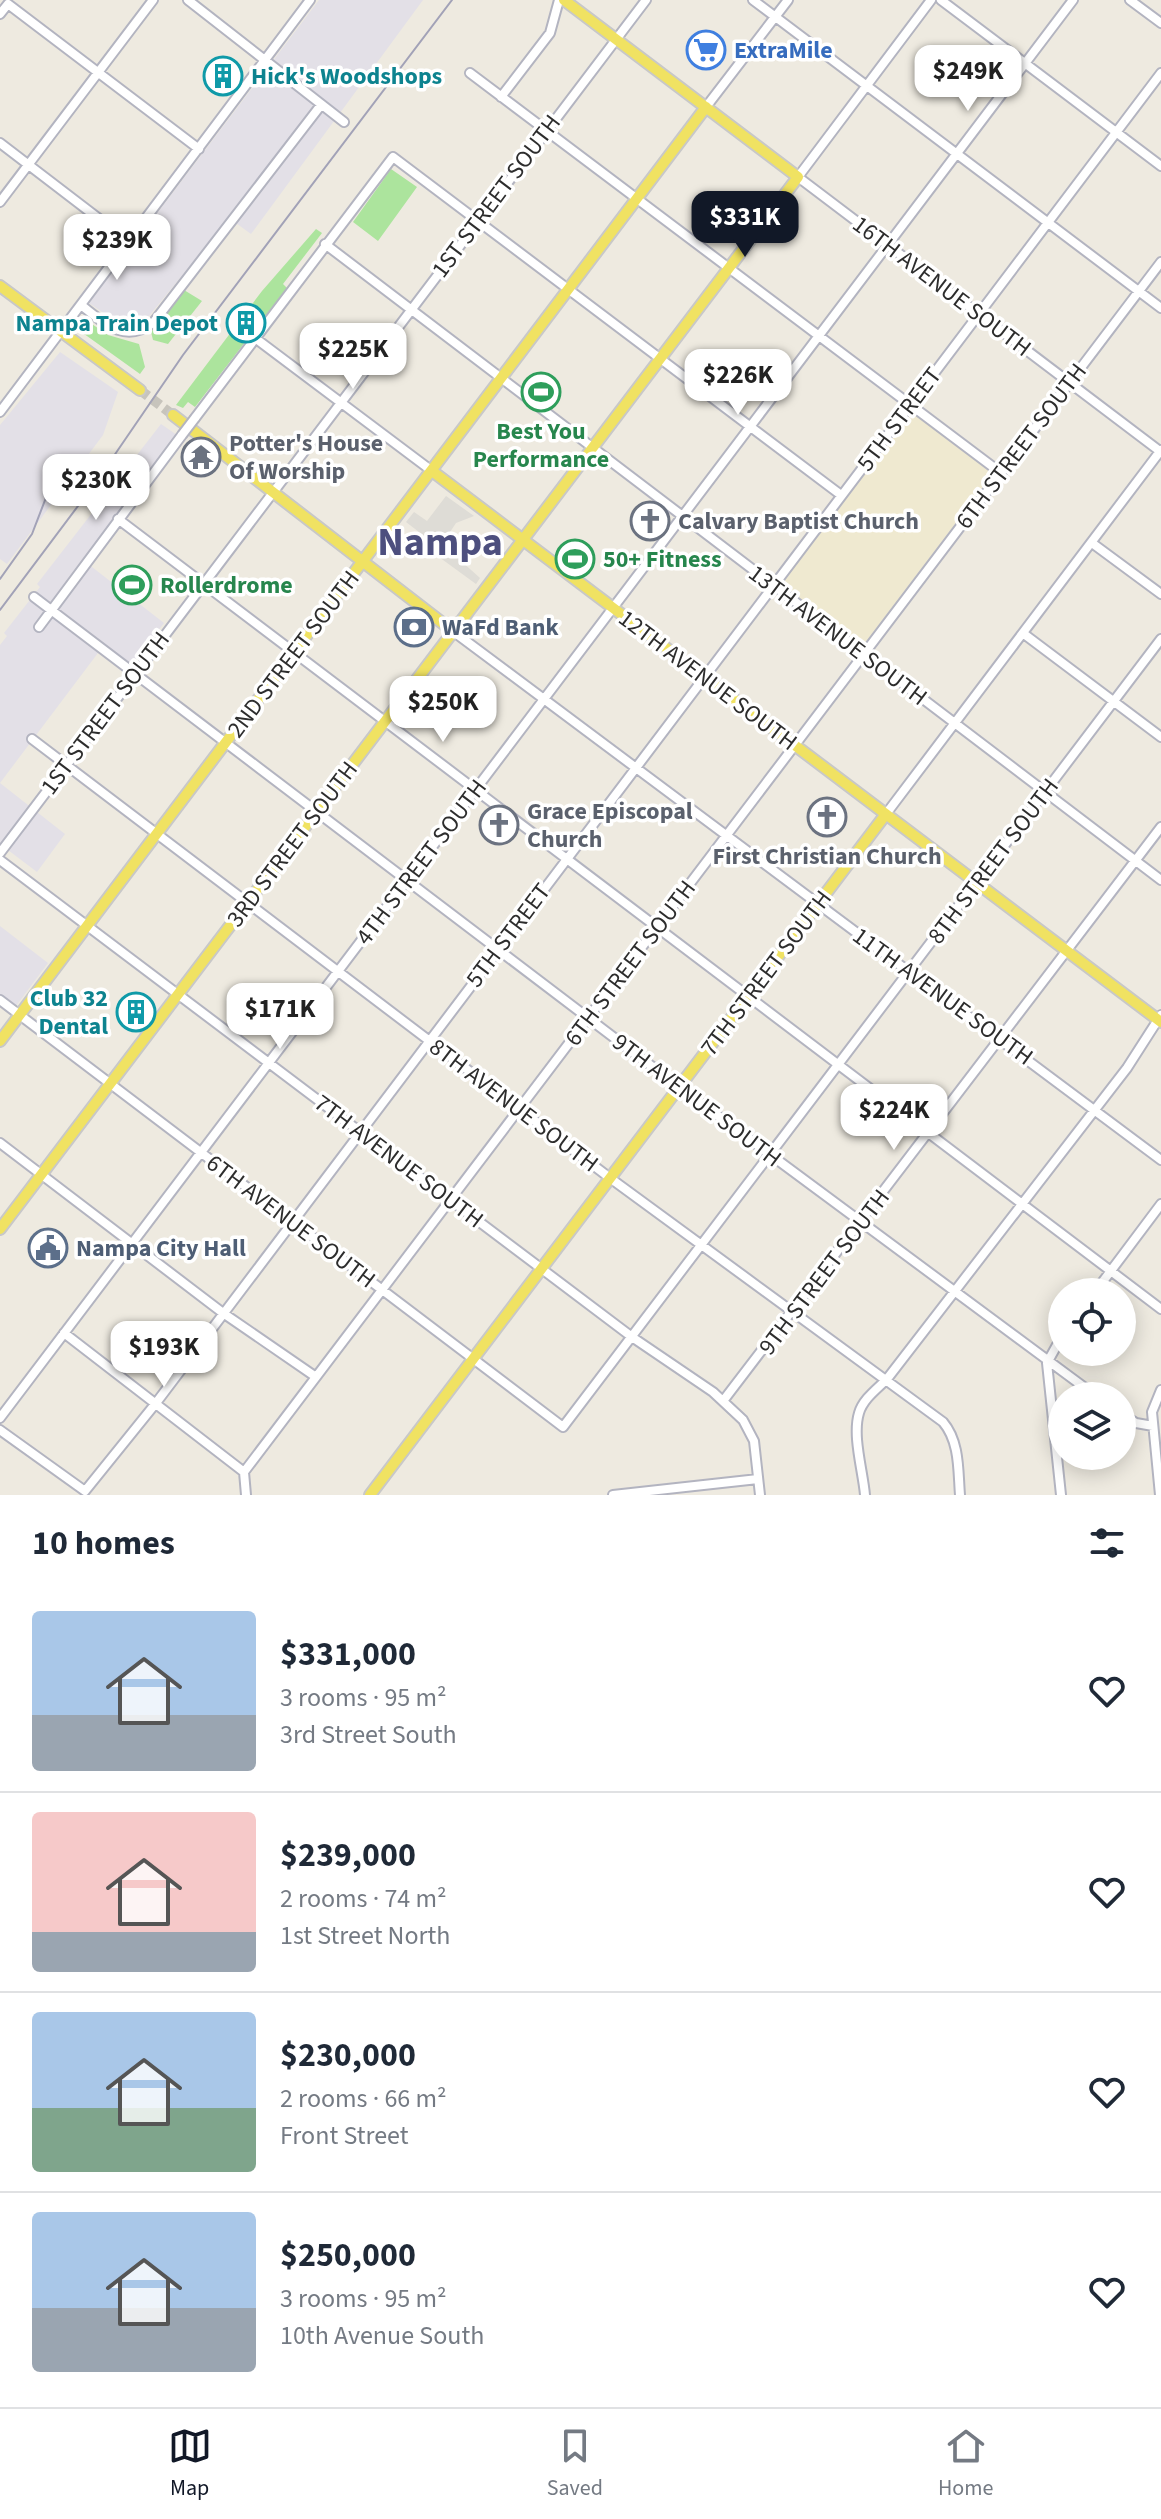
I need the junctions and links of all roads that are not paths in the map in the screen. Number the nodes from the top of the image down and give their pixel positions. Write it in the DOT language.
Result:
graph roads {
  1 [pos="153,0"];
  2 [pos="188,0"];
  3 [pos="310,0"];
  4 [pos="646,0"];
  5 [pos="753,0"];
  6 [pos="788,0"];
  7 [pos="931,0"];
  8 [pos="941,0"];
  9 [pos="1073,0"];
  10 [pos="1130,0"];
  11 [pos="564,1"];
  12 [pos="0,14"];
  13 [pos="775,17"];
  14 [pos="1161,23"];
  15 [pos="615,39"];
  16 [pos="265,61"];
  17 [pos="1025,63"];
  18 [pos="98,72"];
  19 [pos="470,73"];
  20 [pos="1161,73"];
  21 [pos="866,85"];
  22 [pos="501,97"];
  23 [pos="321,105"];
  24 [pos="706,107"];
  25 [pos="344,122"];
  26 [pos="546,130"];
  27 [pos="1116,132"];
  28 [pos="0,143"];
  29 [pos="199,149"];
  30 [pos="956,154"];
  31 [pos="28,164"];
  32 [pos="1161,166"];
  33 [pos="798,177"];
  34 [pos="637,198"];
  35 [pos="0,202"];
  36 [pos="478,220"];
  37 [pos="1048,223"];
  38 [pos="128,241"];
  39 [pos="325,244"];
  40 [pos="888,245"];
  41 [pos="1161,262"];
  42 [pos="729,267"];
  43 [pos="0,286"];
  44 [pos="569,289"];
  45 [pos="1138,291"];
  46 [pos="81,305"];
  47 [pos="1161,308"];
  48 [pos="409,311"];
  49 [pos="979,314"];
  50 [pos="61,332"];
  51 [pos="819,336"];
  52 [pos="255,338"];
  53 [pos="660,359"];
  54 [pos="500,380"];
  55 [pos="1070,382"];
  56 [pos="140,390"];
  57 [pos="341,402"];
  58 [pos="910,405"];
  59 [pos="0,412"];
  60 [pos="173,415"];
  61 [pos="751,426"];
  62 [pos="592,449"];
  63 [pos="1161,451"];
  64 [pos="432,471"];
  65 [pos="1001,473"];
  66 [pos="273,492"];
  67 [pos="841,495"];
  68 [pos="682,517"];
  69 [pos="118,519"];
  70 [pos="524,540"];
  71 [pos="1092,543"];
  72 [pos="363,562"];
  73 [pos="204,583"];
  74 [pos="772,586"];
  75 [pos="1161,594"];
  76 [pos="34,597"];
  77 [pos="613,608"];
  78 [pos="49,609"];
  79 [pos="39,627"];
  80 [pos="454,632"];
  81 [pos="1024,634"];
  82 [pos="1161,639"];
  83 [pos="295,651"];
  84 [pos="863,655"];
  85 [pos="135,675"];
  86 [pos="704,676"];
  87 [pos="544,698"];
  88 [pos="1114,701"];
  89 [pos="386,721"];
  90 [pos="956,724"];
  91 [pos="1161,737"];
  92 [pos="32,739"];
  93 [pos="226,742"];
  94 [pos="794,745"];
  95 [pos="66,766"];
  96 [pos="635,767"];
  97 [pos="476,789"];
  98 [pos="1045,792"];
  99 [pos="317,811"];
  100 [pos="886,814"];
  101 [pos="1161,827"];
  102 [pos="156,834"];
  103 [pos="726,836"];
  104 [pos="0,853"];
  105 [pos="566,858"];
  106 [pos="0,860"];
  107 [pos="1136,860"];
  108 [pos="1161,880"];
  109 [pos="407,881"];
  110 [pos="976,883"];
  111 [pos="248,903"];
  112 [pos="817,904"];
  113 [pos="88,925"];
  114 [pos="656,927"];
  115 [pos="497,949"];
  116 [pos="1067,952"];
  117 [pos="338,971"];
  118 [pos="911,972"];
  119 [pos="178,994"];
  120 [pos="747,997"];
  121 [pos="0,1000"];
  122 [pos="19,1015"];
  123 [pos="588,1018"];
  124 [pos="1160,1019"];
  125 [pos="1000,1038"];
  126 [pos="429,1040"];
  127 [pos="0,1041"];
  128 [pos="269,1063"];
  129 [pos="839,1066"];
  130 [pos="110,1084"];
  131 [pos="679,1087"];
  132 [pos="520,1109"];
  133 [pos="1096,1109"];
  134 [pos="360,1131"];
  135 [pos="929,1134"];
  136 [pos="0,1143"];
  137 [pos="201,1153"];
  138 [pos="771,1155"];
  139 [pos="1161,1160"];
  140 [pos="42,1174"];
  141 [pos="610,1178"];
  142 [pos="451,1199"];
  143 [pos="1024,1203"];
  144 [pos="1161,1204"];
  145 [pos="292,1222"];
  146 [pos="861,1223"];
  147 [pos="0,1229"];
  148 [pos="131,1243"];
  149 [pos="703,1245"];
  150 [pos="541,1268"];
  151 [pos="1112,1269"];
  152 [pos="1105,1278"];
  153 [pos="382,1290"];
  154 [pos="954,1292"];
  155 [pos="1161,1309"];
  156 [pos="794,1312"];
  157 [pos="223,1313"];
  158 [pos="64,1333"];
  159 [pos="632,1337"];
  160 [pos="472,1358"];
  161 [pos="1047,1363"];
  162 [pos="316,1377"];
  163 [pos="887,1379"];
  164 [pos="1075,1382"];
  165 [pos="1161,1390"];
  166 [pos="723,1401"];
  167 [pos="156,1403"];
  168 [pos="0,1418"];
  169 [pos="1136,1423"];
  170 [pos="1153,1426"];
  171 [pos="563,1427"];
  172 [pos="0,1430"];
  173 [pos="244,1472"];
  174 [pos="758,1479"];
  175 [pos="960,1492"];
  176 [pos="86,1493"];
  177 [pos="246,1495"];
  178 [pos="370,1495"];
  179 [pos="613,1495"];
  180 [pos="760,1495"];
  181 [pos="865,1495"];
  182 [pos="1061,1495"];
  183 [pos="1160,1495"];
  1 -- 18 [label="street"];
  2 -- 16 [label="street"];
  3 -- 16 [label="street"];
  4 -- 15 [label="street, 1ST STREET SOUTH"];
  5 -- 13 [label="street"];
  6 -- 13 [label="street, 2ND STREET SOUTH"];
  7 -- 21 [label="street, 3RD STREET SOUTH"];
  8 -- 17 [label="street"];
  9 -- 17 [label="street, 4TH STREET SOUTH"];
  10 -- 14 [label="street"];
  11 -- 15 [label="main road, 16TH AVENUE SOUTH"];
  11 -- 22 [label="street"];
  12 -- 18 [label="street"];
  13 -- 21 [label="street"];
  13 -- 24 [label="street, 2ND STREET SOUTH"];
  15 -- 24 [label="main road, 16TH AVENUE SOUTH"];
  15 -- 26 [label="street, 1ST STREET SOUTH"];
  16 -- 23 [label="street"];
  16 -- 29 [label="street"];
  17 -- 27 [label="street"];
  17 -- 30 [label="street, 4TH STREET SOUTH"];
  18 -- 29 [label="street"];
  18 -- 31 [label="street"];
  19 -- 22 [label="street"];
  20 -- 27 [label="street, 5TH STREET"];
  21 -- 30 [label="street"];
  21 -- 33 [label="street, 3RD STREET SOUTH"];
  22 -- 26 [label="street"];
  23 -- 25 [label="street"];
  23 -- 46 [label="street"];
  24 -- 33 [label="main road, 16TH AVENUE SOUTH"];
  24 -- 34 [label="main road, 2ND STREET SOUTH"];
  26 -- 34 [label="street"];
  26 -- 36 [label="street, 1ST STREET SOUTH"];
  27 -- 32 [label="street"];
  27 -- 37 [label="street, 5TH STREET"];
  28 -- 31 [label="street"];
  29 -- 38 [label="street"];
  30 -- 37 [label="street"];
  30 -- 40 [label="street, 4TH STREET SOUTH"];
  31 -- 35 [label="street"];
  31 -- 38 [label="street"];
  33 -- 40 [label="street, 16TH AVENUE SOUTH"];
  33 -- 42 [label="main road, 3RD STREET SOUTH"];
  34 -- 42 [label="street"];
  34 -- 44 [label="main road, 2ND STREET SOUTH"];
  36 -- 39 [label="street"];
  36 -- 44 [label="street"];
  36 -- 48 [label="street, 1ST STREET SOUTH"];
  37 -- 45 [label="street"];
  37 -- 49 [label="street, 5TH STREET"];
  38 -- 46 [label="street"];
  39 -- 48 [label="street, 13TH AVENUE SOUTH"];
  39 -- 52 [label="street"];
  40 -- 49 [label="street, 16TH AVENUE SOUTH"];
  40 -- 51 [label="street, 4TH STREET SOUTH"];
  41 -- 45 [label="street, 6TH STREET SOUTH"];
  42 -- 51 [label="street"];
  42 -- 53 [label="main road, 3RD STREET SOUTH"];
  43 -- 50 [label="main road"];
  44 -- 53 [label="street"];
  44 -- 54 [label="main road, 2ND STREET SOUTH"];
  45 -- 47 [label="street"];
  45 -- 55 [label="street, 6TH STREET SOUTH"];
  46 -- 50 [label="street"];
  48 -- 54 [label="street, 13TH AVENUE SOUTH"];
  48 -- 57 [label="street, 1ST STREET SOUTH"];
  49 -- 55 [label="street, 16TH AVENUE SOUTH"];
  49 -- 58 [label="street, 5TH STREET"];
  50 -- 56 [label="main road"];
  50 -- 59 [label="street"];
  51 -- 58 [label="street"];
  51 -- 61 [label="street, 4TH STREET SOUTH"];
  52 -- 57 [label="street, 12TH AVENUE SOUTH"];
  52 -- 69 [label="street, bridge"];
  53 -- 61 [label="street"];
  53 -- 62 [label="main road, 3RD STREET SOUTH"];
  54 -- 62 [label="street, 13TH AVENUE SOUTH"];
  54 -- 64 [label="main road, 2ND STREET SOUTH"];
  55 -- 63 [label="street, 16TH AVENUE SOUTH"];
  55 -- 65 [label="street, 6TH STREET SOUTH"];
  57 -- 64 [label="street, 12TH AVENUE SOUTH"];
  57 -- 66 [label="street, 1ST STREET SOUTH"];
  58 -- 65 [label="street"];
  58 -- 67 [label="street, 5TH STREET"];
  60 -- 66 [label="main road"];
  61 -- 67 [label="street"];
  61 -- 68 [label="street, 4TH STREET SOUTH"];
  62 -- 68 [label="street, 13TH AVENUE SOUTH"];
  62 -- 70 [label="main road, 3RD STREET SOUTH"];
  63 -- 71 [label="street, 7TH STREET SOUTH"];
  64 -- 70 [label="main road, 12TH AVENUE SOUTH"];
  64 -- 72 [label="main road, 2ND STREET SOUTH"];
  65 -- 84 [label="street, 6TH STREET SOUTH"];
  66 -- 72 [label="main road"];
  66 -- 73 [label="street, 1ST STREET SOUTH"];
  67 -- 74 [label="street, 5TH STREET"];
  68 -- 74 [label="street, 13TH AVENUE SOUTH"];
  68 -- 77 [label="street, 4TH STREET SOUTH"];
  69 -- 73 [label="street"];
  69 -- 78 [label="street"];
  70 -- 77 [label="main road, 12TH AVENUE SOUTH"];
  70 -- 80 [label="main road, 3RD STREET SOUTH"];
  71 -- 75 [label="street"];
  71 -- 81 [label="street, 7TH STREET SOUTH"];
  72 -- 80 [label="main road"];
  72 -- 83 [label="main road, 2ND STREET SOUTH"];
  73 -- 83 [label="street"];
  73 -- 85 [label="street, 1ST STREET SOUTH"];
  74 -- 84 [label="street, 13TH AVENUE SOUTH"];
  74 -- 86 [label="street, 5TH STREET"];
  76 -- 78 [label="street, 9TH AVENUE SOUTH"];
  77 -- 86 [label="main road, 12TH AVENUE SOUTH"];
  77 -- 87 [label="street, 4TH STREET SOUTH"];
  78 -- 79 [label="street"];
  78 -- 85 [label="street, 9TH AVENUE SOUTH"];
  80 -- 87 [label="street, 11TH AVENUE SOUTH"];
  80 -- 89 [label="main road, 3RD STREET SOUTH"];
  81 -- 88 [label="street"];
  81 -- 90 [label="street, 7TH STREET SOUTH"];
  82 -- 88 [label="street, 8TH STREET SOUTH"];
  83 -- 89 [label="street"];
  83 -- 93 [label="main road, 2ND STREET SOUTH"];
  84 -- 90 [label="street, 13TH AVENUE SOUTH"];
  84 -- 94 [label="street, 6TH STREET SOUTH"];
  85 -- 93 [label="street, 9TH AVENUE SOUTH"];
  85 -- 95 [label="street, 1ST STREET SOUTH"];
  86 -- 94 [label="main road, 12TH AVENUE SOUTH"];
  86 -- 96 [label="street, 5TH STREET"];
  87 -- 96 [label="street, 11TH AVENUE SOUTH"];
  87 -- 97 [label="street, 4TH STREET SOUTH"];
  88 -- 91 [label="street"];
  88 -- 98 [label="street, 8TH STREET SOUTH"];
  89 -- 97 [label="street"];
  89 -- 99 [label="main road, 3RD STREET SOUTH"];
  90 -- 98 [label="street, 13TH AVENUE SOUTH"];
  90 -- 100 [label="street, 7TH STREET SOUTH"];
  92 -- 95 [label="street, 8TH AVENUE SOUTH"];
  93 -- 99 [label="street, 9TH AVENUE SOUTH"];
  93 -- 102 [label="main road, 2ND STREET SOUTH"];
  94 -- 100 [label="main road, 12TH AVENUE SOUTH"];
  94 -- 103 [label="street, 6TH STREET SOUTH"];
  95 -- 102 [label="street, 8TH AVENUE SOUTH"];
  95 -- 104 [label="street, 1ST STREET SOUTH"];
  96 -- 103 [label="street, 11TH AVENUE SOUTH"];
  96 -- 105 [label="street, 5TH STREET"];
  97 -- 105 [label="street"];
  97 -- 109 [label="street, 4TH STREET SOUTH"];
  98 -- 107 [label="street, 13TH AVENUE SOUTH"];
  98 -- 110 [label="street, 8TH STREET SOUTH"];
  99 -- 109 [label="street, 9TH AVENUE SOUTH"];
  99 -- 111 [label="main road, 3RD STREET SOUTH"];
  100 -- 110 [label="main road, 12TH AVENUE SOUTH"];
  100 -- 112 [label="main road, 7TH STREET SOUTH"];
  101 -- 107 [label="street, 9TH STREET SOUTH"];
  102 -- 111 [label="street, 8TH AVENUE SOUTH"];
  102 -- 113 [label="main road, 2ND STREET SOUTH"];
  103 -- 112 [label="street, 11TH AVENUE SOUTH"];
  103 -- 114 [label="street, 6TH STREET SOUTH"];
  105 -- 114 [label="street"];
  105 -- 115 [label="street, 5TH STREET"];
  106 -- 113 [label="street, 7TH AVENUE SOUTH"];
  107 -- 108 [label="street, 13TH AVENUE SOUTH"];
  107 -- 116 [label="street, 9TH STREET SOUTH"];
  109 -- 115 [label="street, 9TH AVENUE SOUTH"];
  109 -- 117 [label="street, 4TH STREET SOUTH"];
  110 -- 116 [label="main road, 12TH AVENUE SOUTH"];
  110 -- 118 [label="street, 8TH STREET SOUTH"];
  111 -- 117 [label="street, 8TH AVENUE SOUTH"];
  111 -- 119 [label="main road, 3RD STREET SOUTH"];
  112 -- 118 [label="street, 11TH AVENUE SOUTH"];
  112 -- 120 [label="main road, 7TH STREET SOUTH"];
  113 -- 119 [label="street, 7TH AVENUE SOUTH"];
  113 -- 122 [label="main road, 2ND STREET SOUTH"];
  114 -- 120 [label="street"];
  114 -- 123 [label="street, 6TH STREET SOUTH"];
  115 -- 123 [label="street, 9TH AVENUE SOUTH"];
  115 -- 126 [label="street, 5TH STREET"];
  116 -- 124 [label="main road, 12TH AVENUE SOUTH"];
  116 -- 125 [label="street, 9TH STREET SOUTH"];
  117 -- 126 [label="street, 8TH AVENUE SOUTH"];
  117 -- 128 [label="street, 4TH STREET SOUTH"];
  118 -- 125 [label="street, 11TH AVENUE SOUTH"];
  118 -- 129 [label="street, 8TH STREET SOUTH"];
  119 -- 128 [label="street, 7TH AVENUE SOUTH"];
  119 -- 130 [label="main road, 3RD STREET SOUTH"];
  120 -- 129 [label="street"];
  120 -- 131 [label="main road, 7TH STREET SOUTH"];
  121 -- 122 [label="street, 6TH AVENUE SOUTH"];
  122 -- 127 [label="main road, 2ND STREET SOUTH"];
  122 -- 130 [label="street, 6TH AVENUE SOUTH"];
  123 -- 131 [label="street, 9TH AVENUE SOUTH"];
  123 -- 132 [label="street, 6TH STREET SOUTH"];
  124 -- 133 [label="street"];
  125 -- 133 [label="street, 11TH AVENUE SOUTH"];
  125 -- 135 [label="street, 9TH STREET SOUTH"];
  126 -- 132 [label="street, 8TH AVENUE SOUTH"];
  126 -- 134 [label="street, 5TH STREET"];
  128 -- 134 [label="street, 7TH AVENUE SOUTH"];
  128 -- 137 [label="street, 4TH STREET SOUTH"];
  129 -- 135 [label="street"];
  129 -- 138 [label="street, 8TH STREET SOUTH"];
  130 -- 137 [label="street, 6TH AVENUE SOUTH"];
  130 -- 140 [label="main road, 3RD STREET SOUTH"];
  131 -- 138 [label="street, 9TH AVENUE SOUTH"];
  131 -- 141 [label="main road, 7TH STREET SOUTH"];
  132 -- 141 [label="street, 8TH AVENUE SOUTH"];
  132 -- 142 [label="street, 6TH STREET SOUTH"];
  133 -- 139 [label="street, 11TH AVENUE SOUTH"];
  133 -- 143 [label="street"];
  134 -- 142 [label="street, 7TH AVENUE SOUTH"];
  134 -- 145 [label="street, 5TH STREET"];
  135 -- 143 [label="street"];
  135 -- 146 [label="street, 9TH STREET SOUTH"];
  136 -- 140 [label="street"];
  137 -- 145 [label="street, 6TH AVENUE SOUTH"];
  137 -- 148 [label="street, 4TH STREET SOUTH"];
  138 -- 146 [label="street, 9TH AVENUE SOUTH"];
  138 -- 149 [label="street, 8TH STREET SOUTH"];
  140 -- 147 [label="main road, 3RD STREET SOUTH"];
  140 -- 148 [label="street"];
  141 -- 149 [label="street, 8TH AVENUE SOUTH"];
  141 -- 150 [label="main road, 7TH STREET SOUTH"];
  142 -- 150 [label="street, 7TH AVENUE SOUTH"];
  142 -- 153 [label="street, 6TH STREET SOUTH"];
  143 -- 151 [label="street"];
  143 -- 154 [label="street"];
  144 -- 151 [label="street"];
  145 -- 153 [label="street, 6TH AVENUE SOUTH"];
  145 -- 157 [label="street, 5TH STREET"];
  146 -- 154 [label="street, 9TH AVENUE SOUTH"];
  146 -- 156 [label="street, 9TH STREET SOUTH"];
  148 -- 157 [label="street"];
  148 -- 158 [label="street, 4TH STREET SOUTH"];
  149 -- 156 [label="street, 8TH AVENUE SOUTH"];
  149 -- 159 [label="street, 8TH STREET SOUTH"];
  150 -- 159 [label="street, 7TH AVENUE SOUTH"];
  150 -- 160 [label="main road, 7TH STREET SOUTH"];
  151 -- 152 [label="street"];
  151 -- 155 [label="street"];
  153 -- 160 [label="street, 6TH AVENUE SOUTH"];
  153 -- 162 [label="street, 6TH STREET SOUTH"];
  154 -- 161 [label="street, 9TH AVENUE SOUTH"];
  154 -- 163 [label="street"];
  156 -- 163 [label="street, 8TH AVENUE SOUTH"];
  156 -- 166 [label="street, 9TH STREET SOUTH"];
  157 -- 162 [label="street"];
  157 -- 167 [label="street, 5TH STREET"];
  158 -- 167 [label="street"];
  158 -- 168 [label="street, 4TH STREET SOUTH"];
  159 -- 166 [label="street, 7TH AVENUE SOUTH"];
  159 -- 171 [label="street, 8TH STREET SOUTH"];
  160 -- 171 [label="street, 6TH AVENUE SOUTH"];
  160 -- 178 [label="main road, 7TH STREET SOUTH"];
  161 -- 164 [label="street, 9TH AVENUE SOUTH"];
  161 -- 182 [label="street"];
  162 -- 173 [label="street, 6TH STREET SOUTH"];
  163 -- 175 [label="street, 8TH AVENUE SOUTH"];
  163 -- 181 [label="street"];
  165 -- 170 [label="street"];
  166 -- 174 [label="street, 7TH AVENUE SOUTH"];
  167 -- 173 [label="street"];
  167 -- 176 [label="street, 5TH STREET"];
  169 -- 170 [label="street"];
  170 -- 183 [label="street"];
  172 -- 176 [label="street"];
  173 -- 177 [label="street"];
  174 -- 179 [label="street"];
  174 -- 180 [label="street"];
}
